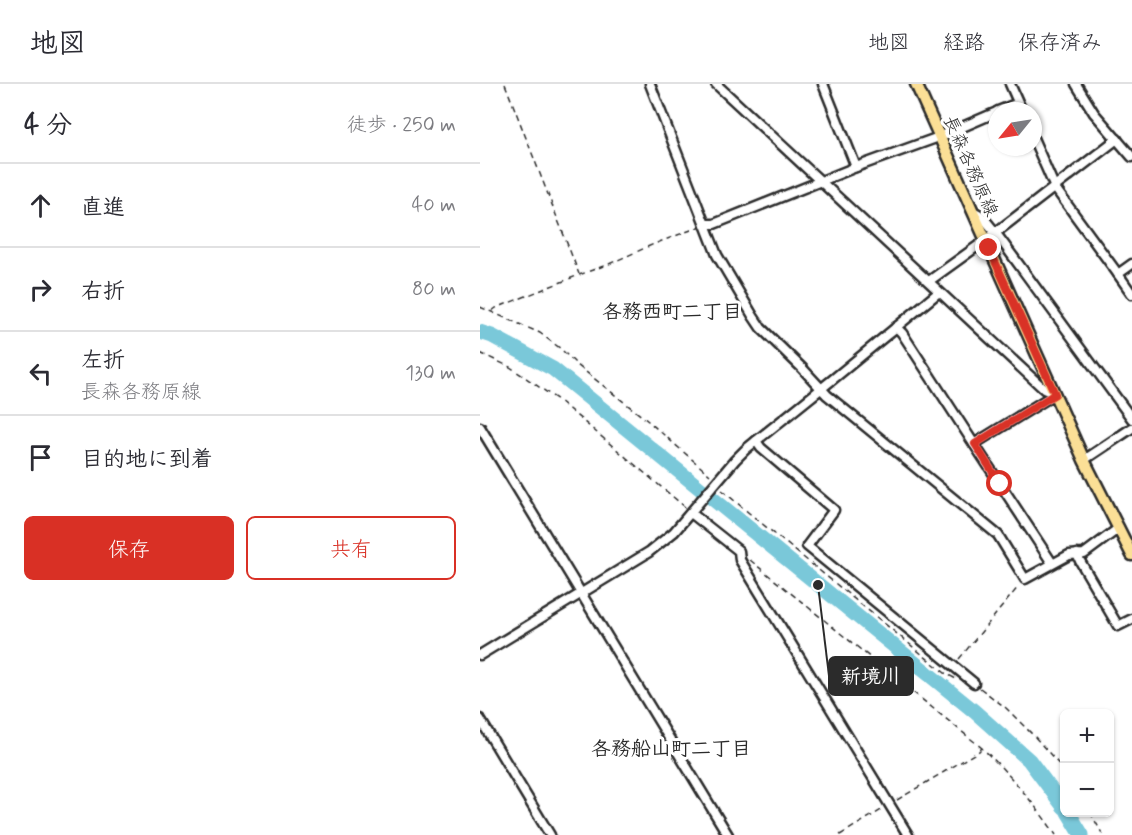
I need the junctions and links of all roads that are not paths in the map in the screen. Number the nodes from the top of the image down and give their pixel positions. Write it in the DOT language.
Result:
graph roads {
  1 [pos="650,84"];
  2 [pos="716,84"];
  3 [pos="823,84"];
  4 [pos="916,84"];
  5 [pos="1010,84"];
  6 [pos="1076,84"];
  7 [pos="1018,102"];
  8 [pos="988,115"];
  9 [pos="939,137"];
  10 [pos="1117,139"];
  11 [pos="1041,156"];
  12 [pos="1132,157"];
  13 [pos="856,167"];
  14 [pos="822,181"];
  15 [pos="1055,188"];
  16 [pos="973,211"];
  17 [pos="705,224"];
  18 [pos="995,232"];
  19 [pos="986,240"];
  20 [pos="1132,264"];
  21 [pos="1118,274"];
  22 [pos="929,282"];
  23 [pos="939,292"];
  24 [pos="1132,294"];
  25 [pos="896,327"];
  26 [pos="822,389"];
  27 [pos="1055,394"];
  28 [pos="1132,419"];
  29 [pos="480,427"];
  30 [pos="1132,428"];
  31 [pos="756,441"];
  32 [pos="975,444"];
  33 [pos="1084,460"];
  34 [pos="691,513"];
  35 [pos="1119,528"];
  36 [pos="1077,554"];
  37 [pos="1132,555"];
  38 [pos="1052,563"];
  39 [pos="582,593"];
  40 [pos="1132,619"];
  41 [pos="480,655"];
  42 [pos="974,683"];
  43 [pos="480,719"];
  44 [pos="550,835"];
  45 [pos="728,835"];
  46 [pos="908,835"];
  1 -- 17 [label="street"];
  2 -- 14 [label="street"];
  3 -- 13 [label="street"];
  4 -- 9 [label="main road, 長森各務原線"];
  5 -- 7 [label="street"];
  6 -- 10 [label="street"];
  8 -- 9 [label="street"];
  9 -- 13 [label="street"];
  9 -- 16 [label="main road, 長森各務原線"];
  10 -- 12 [label="street"];
  10 -- 15 [label="street"];
  11 -- 15 [label="street"];
  13 -- 14 [label="street"];
  14 -- 17 [label="street"];
  14 -- 22 [label="street"];
  15 -- 18 [label="street"];
  15 -- 21 [label="street"];
  16 -- 18 [label="street"];
  16 -- 19 [label="main road, 長森各務原線"];
  17 -- 26 [label="street"];
  18 -- 19 [label="street"];
  18 -- 28 [label="street"];
  19 -- 22 [label="street"];
  19 -- 27 [label="main road, 長森各務原線"];
  20 -- 21 [label="street"];
  21 -- 24 [label="street"];
  22 -- 23 [label="street"];
  23 -- 25 [label="street"];
  23 -- 27 [label="street"];
  25 -- 26 [label="street"];
  25 -- 32 [label="street"];
  26 -- 31 [label="street"];
  26 -- 38 [label="street"];
  27 -- 32 [label="street"];
  27 -- 33 [label="main road, 長森各務原線"];
  29 -- 39 [label="street"];
  30 -- 33 [label="street"];
  31 -- 34 [label="street"];
  31 -- 42 [label="street"];
  32 -- 38 [label="street"];
  33 -- 35 [label="main road, 長森各務原線"];
  34 -- 39 [label="street"];
  34 -- 46 [label="street"];
  35 -- 36 [label="street"];
  35 -- 37 [label="main road, 長森各務原線"];
  36 -- 38 [label="street"];
  36 -- 40 [label="street"];
  39 -- 41 [label="street"];
  39 -- 45 [label="street"];
  43 -- 44 [label="street"];
}
